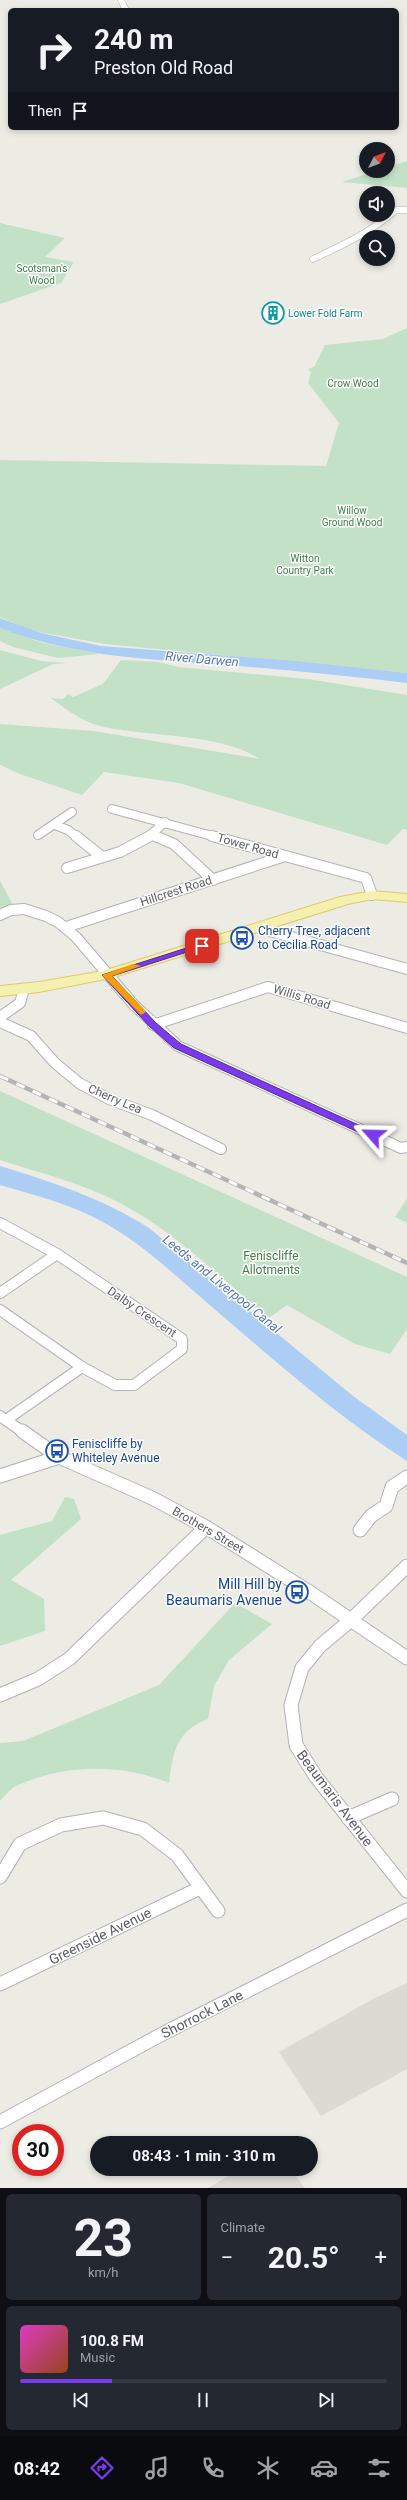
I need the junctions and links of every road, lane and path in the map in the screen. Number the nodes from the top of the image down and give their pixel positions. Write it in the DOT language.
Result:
graph roads {
  1 [pos="407,210"];
  2 [pos="313,259"];
  3 [pos="112,809"];
  4 [pos="72,812"];
  5 [pos="165,822"];
  6 [pos="55,825"];
  7 [pos="38,835"];
  8 [pos="154,836"];
  9 [pos="285,856"];
  10 [pos="102,858"];
  11 [pos="67,868"];
  12 [pos="213,880"];
  13 [pos="372,895"];
  14 [pos="407,898"];
  15 [pos="0,915"];
  16 [pos="66,927"];
  17 [pos="259,928"];
  18 [pos="407,969"];
  19 [pos="106,975"];
  20 [pos="24,989"];
  21 [pos="0,991"];
  22 [pos="0,1017"];
  23 [pos="0,1022"];
  24 [pos="153,1024"];
  25 [pos="407,1028"];
  26 [pos="407,1147"];
  27 [pos="221,1149"];
  28 [pos="0,1223"];
  29 [pos="57,1254"];
  30 [pos="0,1293"];
  31 [pos="0,1310"];
  32 [pos="82,1367"];
  33 [pos="3,1418"];
  34 [pos="59,1457"];
  35 [pos="0,1476"];
  36 [pos="407,1477"];
  37 [pos="206,1527"];
  38 [pos="360,1530"];
  39 [pos="407,1566"];
  40 [pos="351,1620"];
  41 [pos="407,1658"];
  42 [pos="0,1695"];
  43 [pos="392,1799"];
  44 [pos="348,1818"];
  45 [pos="0,1877"];
  46 [pos="200,1888"];
  47 [pos="407,1891"];
  48 [pos="218,1910"];
  49 [pos="407,1910"];
  50 [pos="0,1984"];
  51 [pos="0,2122"];
  1 -- 2 [label="street"];
  3 -- 5 [label="street, Tower Road"];
  4 -- 6 [label="street"];
  5 -- 8 [label="street"];
  5 -- 9 [label="street, Tower Road"];
  6 -- 7 [label="street"];
  6 -- 10 [label="street"];
  8 -- 10 [label="street"];
  8 -- 12 [label="street"];
  9 -- 12 [label="street, Hillcrest Road"];
  9 -- 13 [label="street, Tower Road"];
  10 -- 11 [label="street"];
  12 -- 16 [label="street, Hillcrest Road"];
  13 -- 14 [label="main road"];
  13 -- 17 [label="main road"];
  15 -- 16 [label="street"];
  16 -- 19 [label="street"];
  17 -- 18 [label="street"];
  17 -- 19 [label="main road"];
  19 -- 20 [label="main road"];
  19 -- 24 [label="street"];
  20 -- 21 [label="main road"];
  20 -- 22 [label="street"];
  23 -- 27 [label="street, Cherry Lea"];
  24 -- 25 [label="street, Willis Road"];
  24 -- 26 [label="street"];
  28 -- 29 [label="street, Dalby Crescent"];
  29 -- 30 [label="street"];
  29 -- 32 [label="street, Dalby Crescent"];
  31 -- 32 [label="street, Dalby Crescent"];
  32 -- 33 [label="street"];
  33 -- 34 [label="street, Brothers Street"];
  34 -- 35 [label="street"];
  34 -- 37 [label="street, Brothers Street"];
  36 -- 38 [label="street"];
  37 -- 40 [label="street, Brothers Street"];
  37 -- 42 [label="street"];
  39 -- 40 [label="street, Beaumaris Avenue"];
  40 -- 41 [label="street, Brothers Street"];
  40 -- 44 [label="street, Beaumaris Avenue"];
  43 -- 44 [label="street"];
  44 -- 47 [label="street, Beaumaris Avenue"];
  45 -- 46 [label="street"];
  46 -- 48 [label="street"];
  46 -- 50 [label="street, Greenside Avenue"];
  49 -- 51 [label="street, Shorrock Lane"];
}
